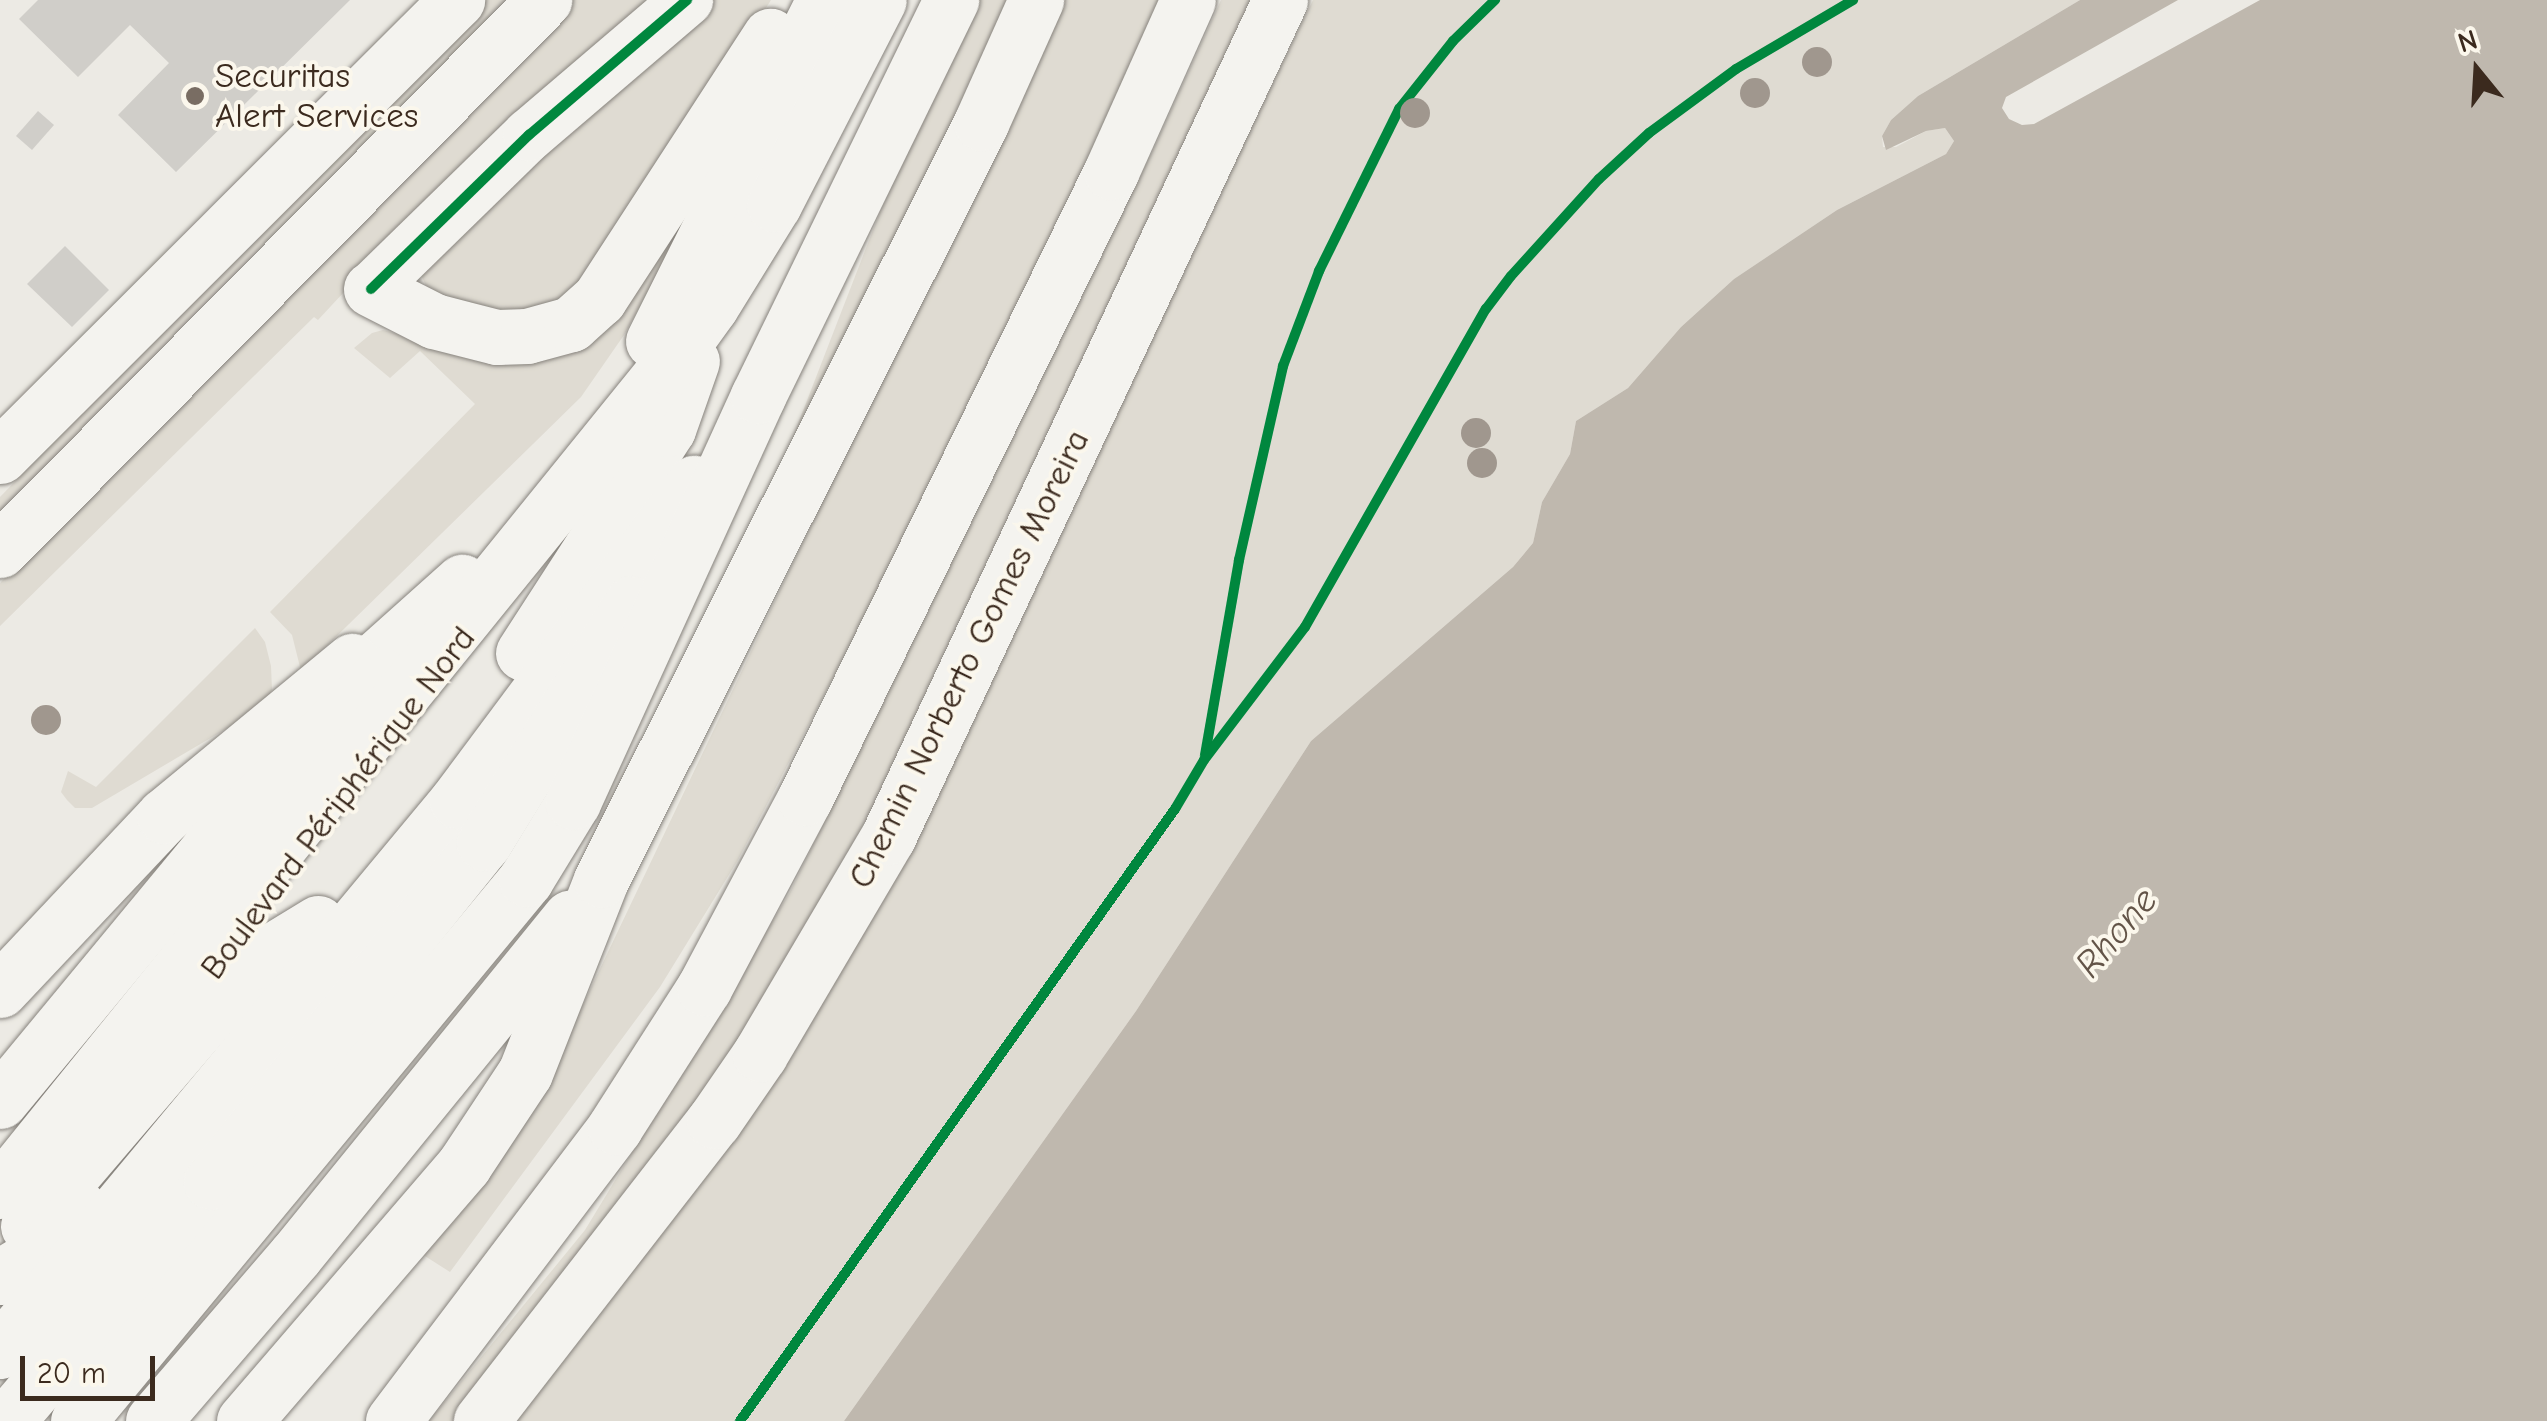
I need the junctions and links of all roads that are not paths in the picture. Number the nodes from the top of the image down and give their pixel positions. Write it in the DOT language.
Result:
graph roads {
  1 [pos="457,0"];
  2 [pos="544,0"];
  3 [pos="687,0"];
  4 [pos="794,0"];
  5 [pos="824,0"];
  6 [pos="879,0"];
  7 [pos="951,0"];
  8 [pos="1036,0"];
  9 [pos="1188,0"];
  10 [pos="1280,0"];
  11 [pos="371,289"];
  12 [pos="712,306"];
  13 [pos="758,396"];
  14 [pos="0,456"];
  15 [pos="590,466"];
  16 [pos="0,550"];
  17 [pos="601,880"];
  18 [pos="570,966"];
  19 [pos="0,990"];
  20 [pos="0,1048"];
  21 [pos="0,1101"];
  22 [pos="0,1145"];
  23 [pos="0,1191"];
  24 [pos="0,1225"];
  25 [pos="0,1277"];
  26 [pos="71,1314"];
  27 [pos="0,1352"];
  28 [pos="440,1361"];
  29 [pos="0,1399"];
  30 [pos="6,1421"];
  31 [pos="42,1421"];
  32 [pos="78,1421"];
  33 [pos="115,1421"];
  34 [pos="153,1421"];
  35 [pos="194,1421"];
  36 [pos="244,1421"];
  37 [pos="378,1421"];
  38 [pos="393,1421"];
  39 [pos="481,1421"];
  1 -- 14 [label="main road"];
  2 -- 16 [label="main road"];
  3 -- 11 [label="street"];
  4 -- 11 [label="main road"];
  5 -- 15 [label="main road"];
  6 -- 12 [label="main road, Boulevard Périphérique Nord"];
  7 -- 13 [label="main road"];
  8 -- 17 [label="main road"];
  9 -- 28 [label="main road"];
  10 -- 39 [label="main road, Chemin Norberto Gomes Moreira"];
  12 -- 15 [label="main road, Boulevard Périphérique Nord"];
  12 -- 25 [label="main road"];
  13 -- 17 [label="main road"];
  13 -- 26 [label="main road"];
  13 -- 27 [label="main road"];
  13 -- 30 [label="main road"];
  13 -- 31 [label="main road"];
  13 -- 32 [label="main road"];
  13 -- 33 [label="main road"];
  15 -- 19 [label="main road, Boulevard Périphérique Nord"];
  15 -- 20 [label="main road, Boulevard Périphérique Nord"];
  15 -- 21 [label="main road"];
  15 -- 22 [label="main road, Boulevard Périphérique Nord"];
  15 -- 23 [label="main road, Boulevard Périphérique Nord"];
  15 -- 24 [label="main road, Boulevard Périphérique Nord"];
  17 -- 18 [label="main road"];
  17 -- 34 [label="main road"];
  18 -- 35 [label="main road"];
  18 -- 36 [label="main road"];
  26 -- 27 [label="main road"];
  26 -- 29 [label="main road"];
  28 -- 37 [label="main road"];
  28 -- 38 [label="main road"];
}
